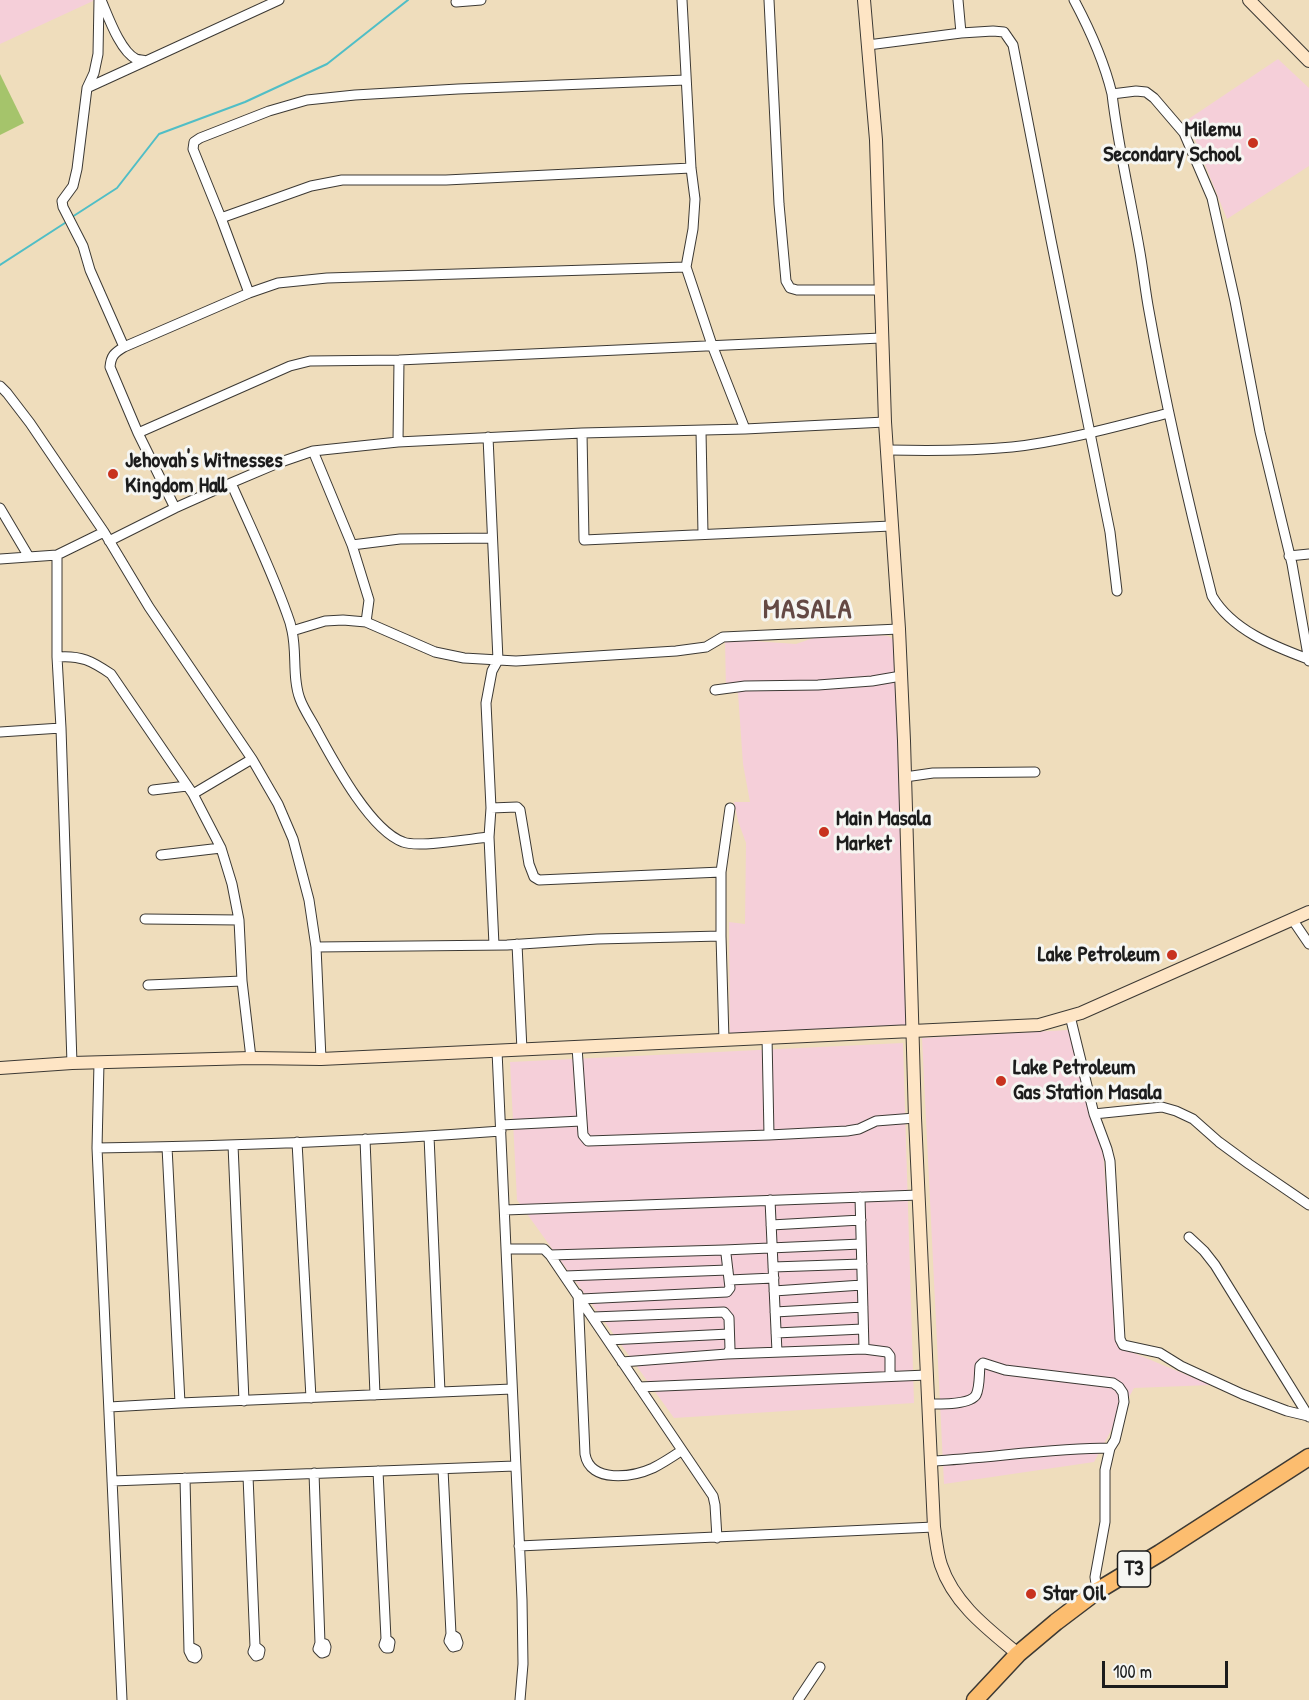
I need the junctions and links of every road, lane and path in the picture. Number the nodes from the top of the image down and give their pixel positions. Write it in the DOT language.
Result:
graph roads {
  1 [pos="100,0"];
  2 [pos="251,0"];
  3 [pos="279,0"];
  4 [pos="481,0"];
  5 [pos="682,0"];
  6 [pos="769,0"];
  7 [pos="864,0"];
  8 [pos="958,0"];
  9 [pos="1074,0"];
  10 [pos="1249,0"];
  11 [pos="456,2"];
  12 [pos="255,11"];
  13 [pos="961,33"];
  14 [pos="868,45"];
  15 [pos="146,61"];
  16 [pos="1309,61"];
  17 [pos="686,80"];
  18 [pos="87,88"];
  19 [pos="1112,94"];
  20 [pos="691,168"];
  21 [pos="221,218"];
  22 [pos="686,267"];
  23 [pos="881,290"];
  24 [pos="249,293"];
  25 [pos="881,338"];
  26 [pos="712,345"];
  27 [pos="124,347"];
  28 [pos="399,360"];
  29 [pos="0,386"];
  30 [pos="1169,413"];
  31 [pos="885,422"];
  32 [pos="746,429"];
  33 [pos="701,431"];
  34 [pos="138,433"];
  35 [pos="582,433"];
  36 [pos="1089,434"];
  37 [pos="488,437"];
  38 [pos="398,442"];
  39 [pos="888,450"];
  40 [pos="313,451"];
  41 [pos="231,483"];
  42 [pos="0,508"];
  43 [pos="175,508"];
  44 [pos="891,526"];
  45 [pos="104,532"];
  46 [pos="703,534"];
  47 [pos="492,538"];
  48 [pos="109,541"];
  49 [pos="352,545"];
  50 [pos="1309,554"];
  51 [pos="57,555"];
  52 [pos="1289,556"];
  53 [pos="29,558"];
  54 [pos="0,559"];
  55 [pos="1117,591"];
  56 [pos="366,622"];
  57 [pos="899,628"];
  58 [pos="292,631"];
  59 [pos="57,657"];
  60 [pos="498,660"];
  61 [pos="1309,660"];
  62 [pos="901,676"];
  63 [pos="715,690"];
  64 [pos="62,728"];
  65 [pos="0,732"];
  66 [pos="252,759"];
  67 [pos="1035,772"];
  68 [pos="905,777"];
  69 [pos="153,790"];
  70 [pos="190,790"];
  71 [pos="491,808"];
  72 [pos="730,808"];
  73 [pos="489,837"];
  74 [pos="221,848"];
  75 [pos="161,855"];
  76 [pos="721,872"];
  77 [pos="1309,912"];
  78 [pos="144,919"];
  79 [pos="1292,919"];
  80 [pos="239,920"];
  81 [pos="720,936"];
  82 [pos="517,944"];
  83 [pos="1309,944"];
  84 [pos="494,945"];
  85 [pos="316,947"];
  86 [pos="242,981"];
  87 [pos="148,985"];
  88 [pos="1070,1016"];
  89 [pos="913,1031"];
  90 [pos="767,1037"];
  91 [pos="724,1040"];
  92 [pos="577,1047"];
  93 [pos="522,1050"];
  94 [pos="497,1051"];
  95 [pos="250,1058"];
  96 [pos="321,1059"];
  97 [pos="72,1063"];
  98 [pos="99,1063"];
  99 [pos="0,1068"];
  100 [pos="1094,1114"];
  101 [pos="915,1118"];
  102 [pos="582,1121"];
  103 [pos="501,1128"];
  104 [pos="769,1135"];
  105 [pos="429,1136"];
  106 [pos="365,1139"];
  107 [pos="297,1142"];
  108 [pos="233,1145"];
  109 [pos="167,1147"];
  110 [pos="97,1148"];
  111 [pos="918,1195"];
  112 [pos="860,1197"];
  113 [pos="770,1200"];
  114 [pos="1309,1205"];
  115 [pos="505,1210"];
  116 [pos="861,1220"];
  117 [pos="771,1225"];
  118 [pos="1189,1237"];
  119 [pos="861,1244"];
  120 [pos="773,1248"];
  121 [pos="506,1249"];
  122 [pos="724,1250"];
  123 [pos="550,1254"];
  124 [pos="862,1264"];
  125 [pos="773,1268"];
  126 [pos="728,1275"];
  127 [pos="565,1276"];
  128 [pos="774,1278"];
  129 [pos="862,1285"];
  130 [pos="774,1291"];
  131 [pos="579,1297"];
  132 [pos="863,1307"];
  133 [pos="775,1312"];
  134 [pos="593,1317"];
  135 [pos="863,1329"];
  136 [pos="776,1333"];
  137 [pos="729,1334"];
  138 [pos="608,1340"];
  139 [pos="864,1349"];
  140 [pos="777,1352"];
  141 [pos="728,1354"];
  142 [pos="622,1362"];
  143 [pos="927,1375"];
  144 [pos="891,1376"];
  145 [pos="639,1387"];
  146 [pos="512,1389"];
  147 [pos="440,1392"];
  148 [pos="375,1395"];
  149 [pos="311,1398"];
  150 [pos="244,1401"];
  151 [pos="180,1403"];
  152 [pos="928,1404"];
  153 [pos="109,1407"];
  154 [pos="1308,1416"];
  155 [pos="1110,1448"];
  156 [pos="681,1451"];
  157 [pos="1309,1457"];
  158 [pos="932,1461"];
  159 [pos="515,1466"];
  160 [pos="443,1469"];
  161 [pos="378,1471"];
  162 [pos="314,1473"];
  163 [pos="248,1476"];
  164 [pos="185,1478"];
  165 [pos="112,1481"];
  166 [pos="934,1527"];
  167 [pos="717,1538"];
  168 [pos="519,1546"];
  169 [pos="1097,1592"];
  170 [pos="451,1634"];
  171 [pos="386,1640"];
  172 [pos="320,1643"];
  173 [pos="255,1646"];
  174 [pos="190,1647"];
  175 [pos="1018,1654"];
  176 [pos="820,1667"];
  177 [pos="122,1700"];
  178 [pos="520,1700"];
  179 [pos="798,1700"];
  180 [pos="975,1700"];
  1 -- 15 [label="street"];
  1 -- 18 [label="street"];
  2 -- 12 [label="street"];
  3 -- 12 [label="street"];
  4 -- 11 [label="street"];
  5 -- 17 [label="street"];
  6 -- 23 [label="street"];
  7 -- 14 [label="street"];
  8 -- 13 [label="street"];
  9 -- 19 [label="street"];
  10 -- 16 [label="street"];
  12 -- 15 [label="street"];
  13 -- 14 [label="street"];
  13 -- 36 [label="street"];
  14 -- 23 [label="street"];
  15 -- 18 [label="street"];
  17 -- 20 [label="street"];
  17 -- 21 [label="street"];
  18 -- 27 [label="street"];
  19 -- 30 [label="street"];
  19 -- 52 [label="street"];
  20 -- 21 [label="street"];
  20 -- 22 [label="street"];
  21 -- 24 [label="street"];
  22 -- 24 [label="street"];
  22 -- 26 [label="street"];
  23 -- 25 [label="street"];
  24 -- 27 [label="street"];
  25 -- 26 [label="street"];
  25 -- 31 [label="street"];
  26 -- 28 [label="street"];
  26 -- 32 [label="street"];
  27 -- 34 [label="street"];
  28 -- 34 [label="street"];
  28 -- 38 [label="street"];
  29 -- 45 [label="street"];
  30 -- 36 [label="street"];
  30 -- 61 [label="street"];
  31 -- 32 [label="street"];
  31 -- 39 [label="street"];
  32 -- 33 [label="street"];
  33 -- 35 [label="street"];
  33 -- 46 [label="street"];
  34 -- 43 [label="street"];
  35 -- 37 [label="street"];
  35 -- 46 [label="street"];
  36 -- 39 [label="street"];
  36 -- 55 [label="street"];
  37 -- 38 [label="street"];
  37 -- 47 [label="street"];
  38 -- 40 [label="street"];
  39 -- 44 [label="street"];
  40 -- 41 [label="street"];
  40 -- 49 [label="street"];
  41 -- 43 [label="street"];
  41 -- 58 [label="street"];
  42 -- 53 [label="street"];
  43 -- 48 [label="street"];
  44 -- 46 [label="street"];
  44 -- 57 [label="street"];
  45 -- 48 [label="street"];
  45 -- 51 [label="street"];
  47 -- 49 [label="street"];
  47 -- 60 [label="street"];
  48 -- 66 [label="street"];
  49 -- 56 [label="street"];
  50 -- 52 [label="street"];
  51 -- 53 [label="street"];
  51 -- 59 [label="street"];
  52 -- 61 [label="street"];
  53 -- 54 [label="street"];
  56 -- 58 [label="street"];
  56 -- 60 [label="street"];
  57 -- 60 [label="street"];
  57 -- 62 [label="street"];
  58 -- 73 [label="street"];
  59 -- 64 [label="street"];
  59 -- 70 [label="street"];
  60 -- 71 [label="street"];
  62 -- 63 [label="street"];
  62 -- 68 [label="street"];
  64 -- 65 [label="street"];
  64 -- 97 [label="street"];
  66 -- 70 [label="street"];
  66 -- 85 [label="street"];
  67 -- 68 [label="street"];
  68 -- 89 [label="street"];
  69 -- 70 [label="street"];
  70 -- 74 [label="street"];
  71 -- 73 [label="street"];
  71 -- 76 [label="street"];
  72 -- 76 [label="street"];
  73 -- 84 [label="street"];
  74 -- 75 [label="street"];
  74 -- 80 [label="street"];
  76 -- 81 [label="street"];
  77 -- 79 [label="street"];
  78 -- 80 [label="street"];
  79 -- 83 [label="street"];
  79 -- 88 [label="street"];
  80 -- 86 [label="street"];
  81 -- 82 [label="street"];
  81 -- 91 [label="street"];
  82 -- 84 [label="street"];
  82 -- 93 [label="street"];
  84 -- 85 [label="street"];
  85 -- 96 [label="street"];
  86 -- 87 [label="street"];
  86 -- 95 [label="street"];
  88 -- 89 [label="street"];
  88 -- 100 [label="street"];
  89 -- 90 [label="street"];
  89 -- 101 [label="street"];
  90 -- 91 [label="street"];
  90 -- 104 [label="street"];
  91 -- 92 [label="street"];
  92 -- 93 [label="street"];
  92 -- 102 [label="street"];
  93 -- 94 [label="street"];
  94 -- 96 [label="street"];
  94 -- 103 [label="street"];
  95 -- 96 [label="street"];
  95 -- 98 [label="street"];
  97 -- 98 [label="street"];
  97 -- 99 [label="street"];
  98 -- 110 [label="street"];
  100 -- 114 [label="street"];
  100 -- 154 [label="street"];
  101 -- 104 [label="street"];
  101 -- 111 [label="street"];
  102 -- 103 [label="street"];
  102 -- 104 [label="street"];
  103 -- 105 [label="street"];
  103 -- 115 [label="street"];
  105 -- 106 [label="street"];
  105 -- 147 [label="street"];
  106 -- 107 [label="street"];
  106 -- 148 [label="street"];
  107 -- 108 [label="street"];
  107 -- 149 [label="street"];
  108 -- 109 [label="street"];
  108 -- 150 [label="street"];
  109 -- 110 [label="street"];
  109 -- 151 [label="street"];
  110 -- 153 [label="street"];
  111 -- 112 [label="street"];
  111 -- 143 [label="street"];
  112 -- 113 [label="street"];
  112 -- 116 [label="street"];
  113 -- 115 [label="street"];
  113 -- 117 [label="street"];
  115 -- 121 [label="street"];
  116 -- 117 [label="street"];
  116 -- 119 [label="street"];
  117 -- 120 [label="street"];
  118 -- 154 [label="street"];
  119 -- 120 [label="street"];
  119 -- 124 [label="street"];
  120 -- 122 [label="street"];
  120 -- 125 [label="street"];
  121 -- 123 [label="street"];
  121 -- 146 [label="street"];
  122 -- 123 [label="street"];
  122 -- 126 [label="street"];
  123 -- 127 [label="street"];
  124 -- 125 [label="street"];
  124 -- 129 [label="street"];
  125 -- 128 [label="street"];
  126 -- 127 [label="street"];
  126 -- 128 [label="street"];
  126 -- 131 [label="street"];
  127 -- 131 [label="street"];
  128 -- 130 [label="street"];
  129 -- 130 [label="street"];
  129 -- 132 [label="street"];
  130 -- 133 [label="street"];
  131 -- 134 [label="street"];
  131 -- 156 [label="street"];
  132 -- 133 [label="street"];
  132 -- 135 [label="street"];
  133 -- 136 [label="street"];
  134 -- 137 [label="street"];
  134 -- 138 [label="street"];
  135 -- 136 [label="street"];
  135 -- 139 [label="street"];
  136 -- 140 [label="street"];
  137 -- 138 [label="street"];
  137 -- 141 [label="street"];
  138 -- 142 [label="street"];
  139 -- 140 [label="street"];
  139 -- 144 [label="street"];
  140 -- 141 [label="street"];
  141 -- 142 [label="street"];
  142 -- 145 [label="street"];
  143 -- 144 [label="street"];
  143 -- 152 [label="street"];
  144 -- 145 [label="street"];
  145 -- 156 [label="street"];
  146 -- 147 [label="street"];
  146 -- 159 [label="street"];
  147 -- 148 [label="street"];
  148 -- 149 [label="street"];
  149 -- 150 [label="street"];
  150 -- 151 [label="street"];
  151 -- 153 [label="street"];
  152 -- 155 [label="street"];
  152 -- 158 [label="street"];
  153 -- 165 [label="street"];
  155 -- 158 [label="street"];
  155 -- 169 [label="street"];
  156 -- 167 [label="street"];
  157 -- 169 [label="highway, T3"];
  158 -- 166 [label="street"];
  159 -- 160 [label="street"];
  159 -- 168 [label="street"];
  160 -- 161 [label="street"];
  160 -- 170 [label="street"];
  161 -- 162 [label="street"];
  161 -- 171 [label="street"];
  162 -- 163 [label="street"];
  162 -- 172 [label="street"];
  163 -- 164 [label="street"];
  163 -- 173 [label="street"];
  164 -- 165 [label="street"];
  164 -- 174 [label="street"];
  165 -- 177 [label="street"];
  166 -- 167 [label="street"];
  166 -- 175 [label="street"];
  167 -- 168 [label="street"];
  168 -- 178 [label="street"];
  169 -- 175 [label="highway, T3"];
  175 -- 180 [label="highway, T3"];
  176 -- 179 [label="street"];
}
